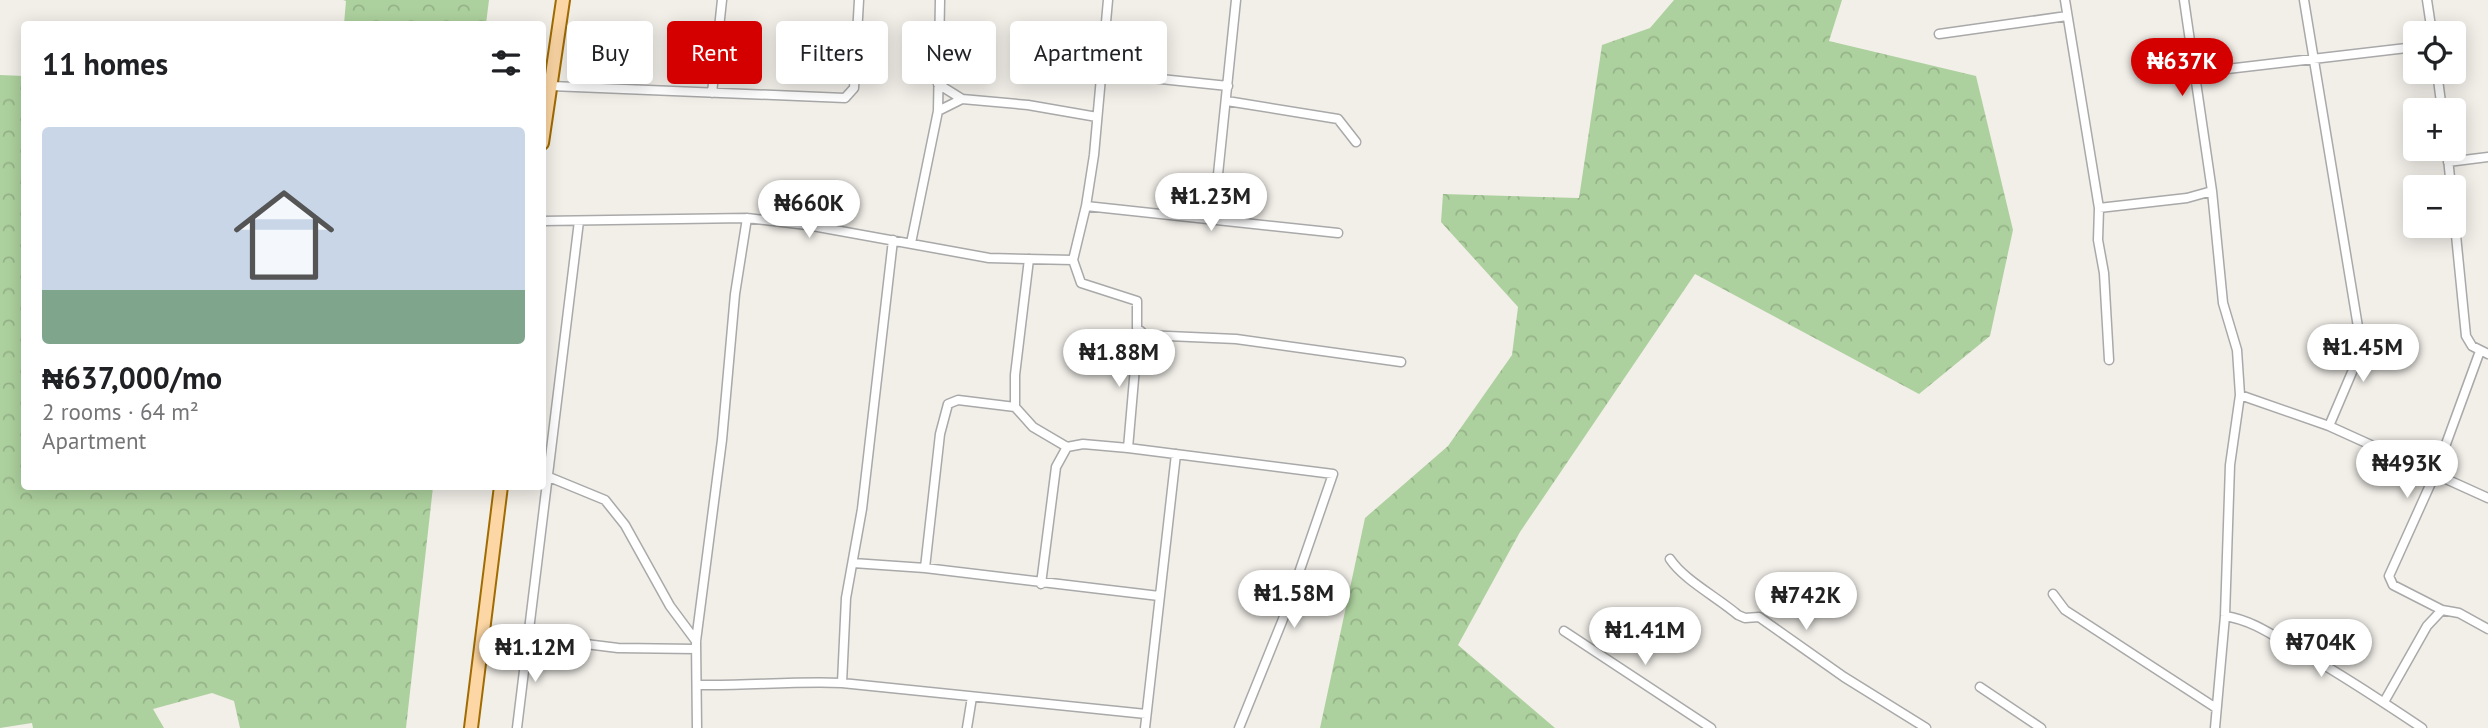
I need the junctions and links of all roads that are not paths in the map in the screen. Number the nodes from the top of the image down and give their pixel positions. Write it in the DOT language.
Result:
graph roads {
  1 [pos="563,0"];
  2 [pos="722,0"];
  3 [pos="859,0"];
  4 [pos="940,0"];
  5 [pos="1108,0"];
  6 [pos="1236,0"];
  7 [pos="2065,0"];
  8 [pos="2185,0"];
  9 [pos="2304,0"];
  10 [pos="2427,0"];
  11 [pos="2067,16"];
  12 [pos="940,21"];
  13 [pos="1107,21"];
  14 [pos="2430,21"];
  15 [pos="1939,34"];
  16 [pos="2403,49"];
  17 [pos="2313,61"];
  18 [pos="2193,73"];
  19 [pos="1167,80"];
  20 [pos="939,84"];
  21 [pos="1102,84"];
  22 [pos="551,86"];
  23 [pos="1228,86"];
  24 [pos="712,93"];
  25 [pos="962,99"];
  26 [pos="1227,101"];
  27 [pos="938,111"];
  28 [pos="1097,117"];
  29 [pos="546,118"];
  30 [pos="1356,142"];
  31 [pos="2488,157"];
  32 [pos="2448,162"];
  33 [pos="2450,175"];
  34 [pos="2212,191"];
  35 [pos="1086,206"];
  36 [pos="2099,208"];
  37 [pos="747,218"];
  38 [pos="1210,219"];
  39 [pos="546,220"];
  40 [pos="579,221"];
  41 [pos="1338,233"];
  42 [pos="2456,238"];
  43 [pos="893,240"];
  44 [pos="911,243"];
  45 [pos="1030,259"];
  46 [pos="1073,260"];
  47 [pos="1138,332"];
  48 [pos="2484,352"];
  49 [pos="2109,360"];
  50 [pos="1401,362"];
  51 [pos="2240,395"];
  52 [pos="1015,407"];
  53 [pos="2329,426"];
  54 [pos="1067,447"];
  55 [pos="1128,448"];
  56 [pos="1176,454"];
  57 [pos="2435,474"];
  58 [pos="549,477"];
  59 [pos="501,490"];
  60 [pos="2488,498"];
  61 [pos="1670,559"];
  62 [pos="853,563"];
  63 [pos="925,568"];
  64 [pos="1041,584"];
  65 [pos="2053,594"];
  66 [pos="1159,596"];
  67 [pos="2442,610"];
  68 [pos="2225,617"];
  69 [pos="2488,629"];
  70 [pos="1564,631"];
  71 [pos="529,636"];
  72 [pos="696,645"];
  73 [pos="842,682"];
  74 [pos="698,685"];
  75 [pos="1980,687"];
  76 [pos="972,697"];
  77 [pos="2384,702"];
  78 [pos="2216,708"];
  79 [pos="1146,714"];
  80 [pos="471,728"];
  81 [pos="517,728"];
  82 [pos="696,728"];
  83 [pos="967,728"];
  84 [pos="1145,728"];
  85 [pos="1239,728"];
  86 [pos="1711,728"];
  87 [pos="1926,728"];
  88 [pos="2041,728"];
  89 [pos="2215,728"];
  90 [pos="2422,728"];
  1 -- 22 [label="main road"];
  2 -- 24 [label="street"];
  3 -- 24 [label="street"];
  4 -- 12 [label="street"];
  5 -- 13 [label="street"];
  6 -- 23 [label="street"];
  7 -- 11 [label="street"];
  8 -- 18 [label="street"];
  9 -- 17 [label="street"];
  10 -- 14 [label="street"];
  11 -- 15 [label="street"];
  11 -- 36 [label="street"];
  16 -- 17 [label="street"];
  17 -- 18 [label="street"];
  17 -- 53 [label="street"];
  18 -- 34 [label="street"];
  19 -- 23 [label="street"];
  20 -- 25 [label="street"];
  20 -- 27 [label="street"];
  21 -- 28 [label="street"];
  22 -- 24 [label="street"];
  22 -- 29 [label="main road"];
  23 -- 26 [label="street"];
  25 -- 27 [label="street"];
  25 -- 28 [label="street"];
  26 -- 30 [label="street"];
  26 -- 38 [label="street"];
  27 -- 44 [label="street"];
  28 -- 35 [label="street"];
  31 -- 32 [label="street"];
  32 -- 33 [label="street"];
  34 -- 36 [label="street"];
  34 -- 51 [label="street"];
  35 -- 38 [label="street"];
  35 -- 46 [label="street"];
  36 -- 49 [label="street"];
  37 -- 40 [label="street"];
  37 -- 43 [label="street"];
  37 -- 72 [label="street"];
  38 -- 41 [label="street"];
  39 -- 40 [label="street"];
  40 -- 58 [label="street"];
  42 -- 48 [label="street"];
  43 -- 44 [label="street"];
  43 -- 62 [label="street"];
  44 -- 45 [label="street"];
  45 -- 46 [label="street"];
  45 -- 52 [label="street"];
  46 -- 47 [label="street"];
  47 -- 50 [label="street"];
  47 -- 55 [label="street"];
  48 -- 57 [label="street"];
  51 -- 53 [label="street"];
  51 -- 68 [label="street"];
  52 -- 54 [label="street"];
  52 -- 63 [label="street"];
  53 -- 57 [label="street"];
  54 -- 55 [label="street"];
  54 -- 64 [label="street"];
  55 -- 56 [label="street"];
  56 -- 66 [label="street"];
  56 -- 85 [label="street"];
  57 -- 60 [label="street"];
  57 -- 67 [label="street"];
  58 -- 71 [label="street"];
  58 -- 72 [label="street"];
  59 -- 80 [label="main road"];
  61 -- 87 [label="street"];
  62 -- 63 [label="street"];
  62 -- 73 [label="street"];
  63 -- 64 [label="street"];
  64 -- 66 [label="street"];
  65 -- 78 [label="street"];
  66 -- 79 [label="street"];
  67 -- 69 [label="street"];
  67 -- 77 [label="street"];
  68 -- 77 [label="street"];
  68 -- 78 [label="street"];
  70 -- 86 [label="street"];
  71 -- 72 [label="street"];
  71 -- 81 [label="street"];
  72 -- 74 [label="street"];
  73 -- 74 [label="street"];
  73 -- 76 [label="street"];
  74 -- 82 [label="street"];
  75 -- 88 [label="street"];
  76 -- 79 [label="street"];
  76 -- 83 [label="street"];
  77 -- 90 [label="street"];
  78 -- 89 [label="street"];
  79 -- 84 [label="street"];
}
